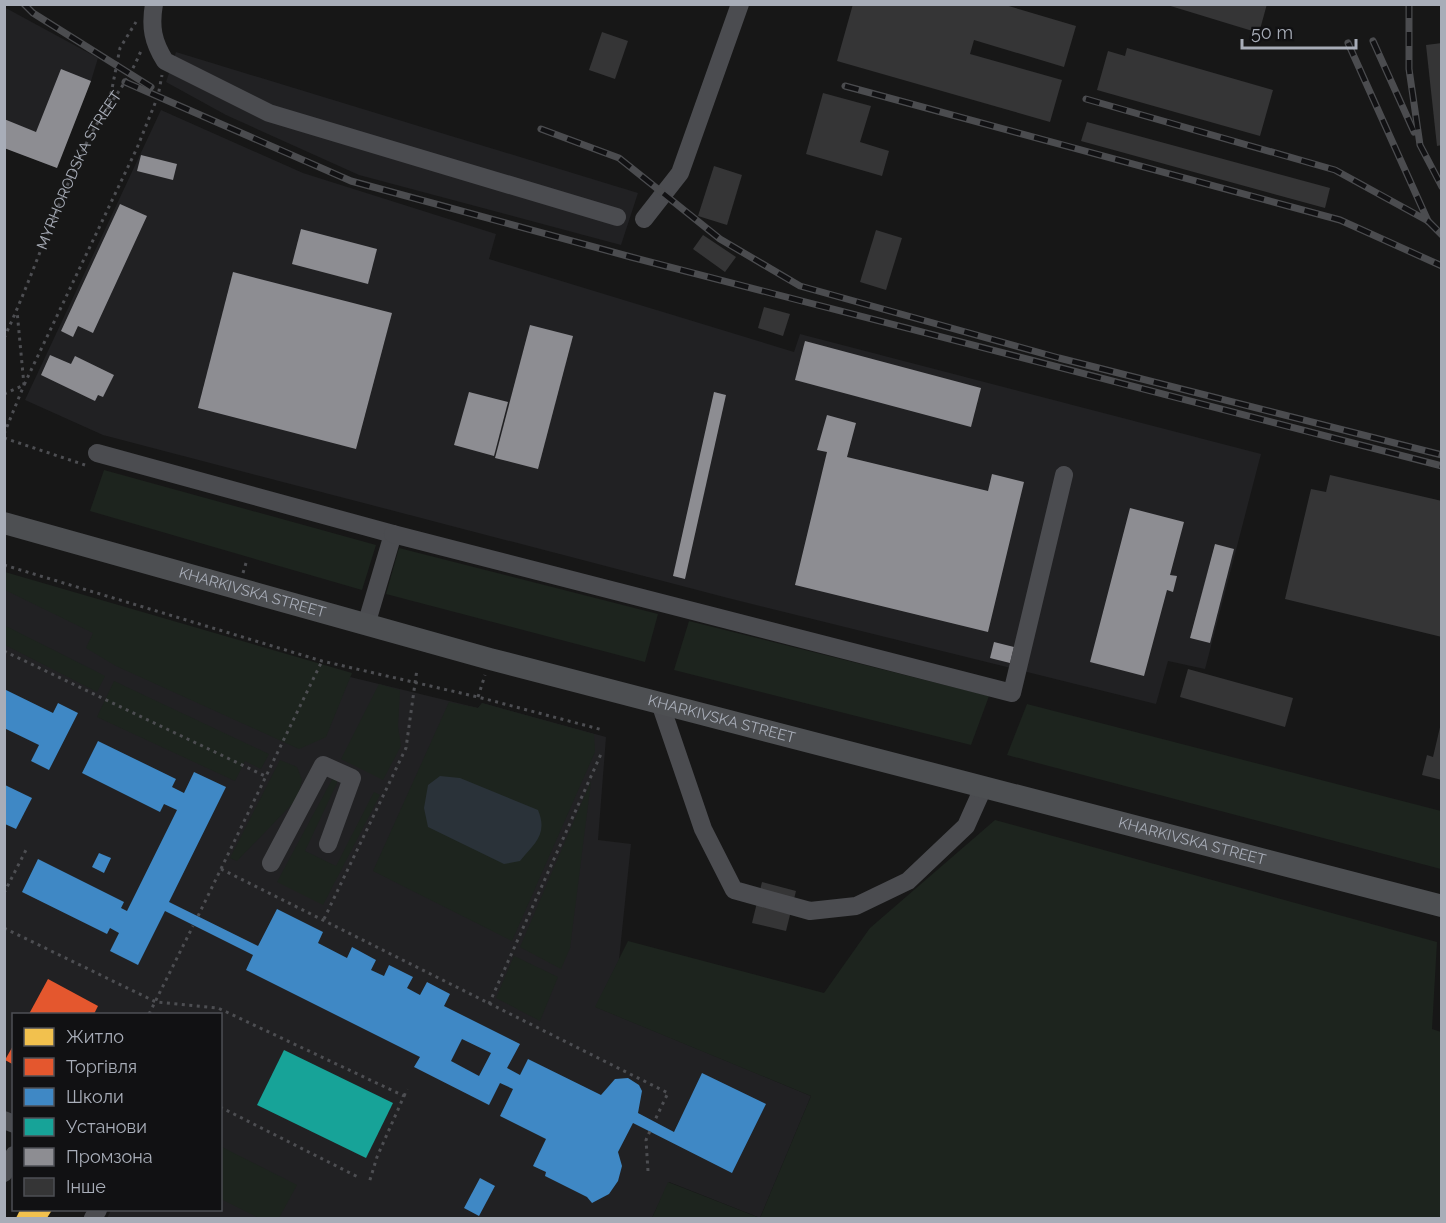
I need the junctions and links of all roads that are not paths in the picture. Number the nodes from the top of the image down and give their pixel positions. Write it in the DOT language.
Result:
graph roads {
  1 [pos="154,4"];
  2 [pos="740,4"];
  3 [pos="617,217"];
  4 [pos="644,219"];
  5 [pos="95,460"];
  6 [pos="1064,475"];
  7 [pos="4,523"];
  8 [pos="393,534"];
  9 [pos="366,625"];
  10 [pos="660,703"];
  11 [pos="983,788"];
  12 [pos="328,844"];
  13 [pos="271,863"];
  14 [pos="1442,906"];
  15 [pos="12,1159"];
  16 [pos="4,1173"];
  1 -- 3 [label="street"];
  2 -- 4 [label="street"];
  5 -- 8 [label="street"];
  6 -- 8 [label="street"];
  7 -- 9 [label="main road, KHARKIVSKA STREET"];
  8 -- 9 [label="street"];
  9 -- 10 [label="main road, KHARKIVSKA STREET"];
  10 -- 11 [label="main road, KHARKIVSKA STREET"];
  10 -- 11 [label="street"];
  11 -- 14 [label="main road, KHARKIVSKA STREET"];
  12 -- 13 [label="street"];
  15 -- 16 [label="street"];
}
